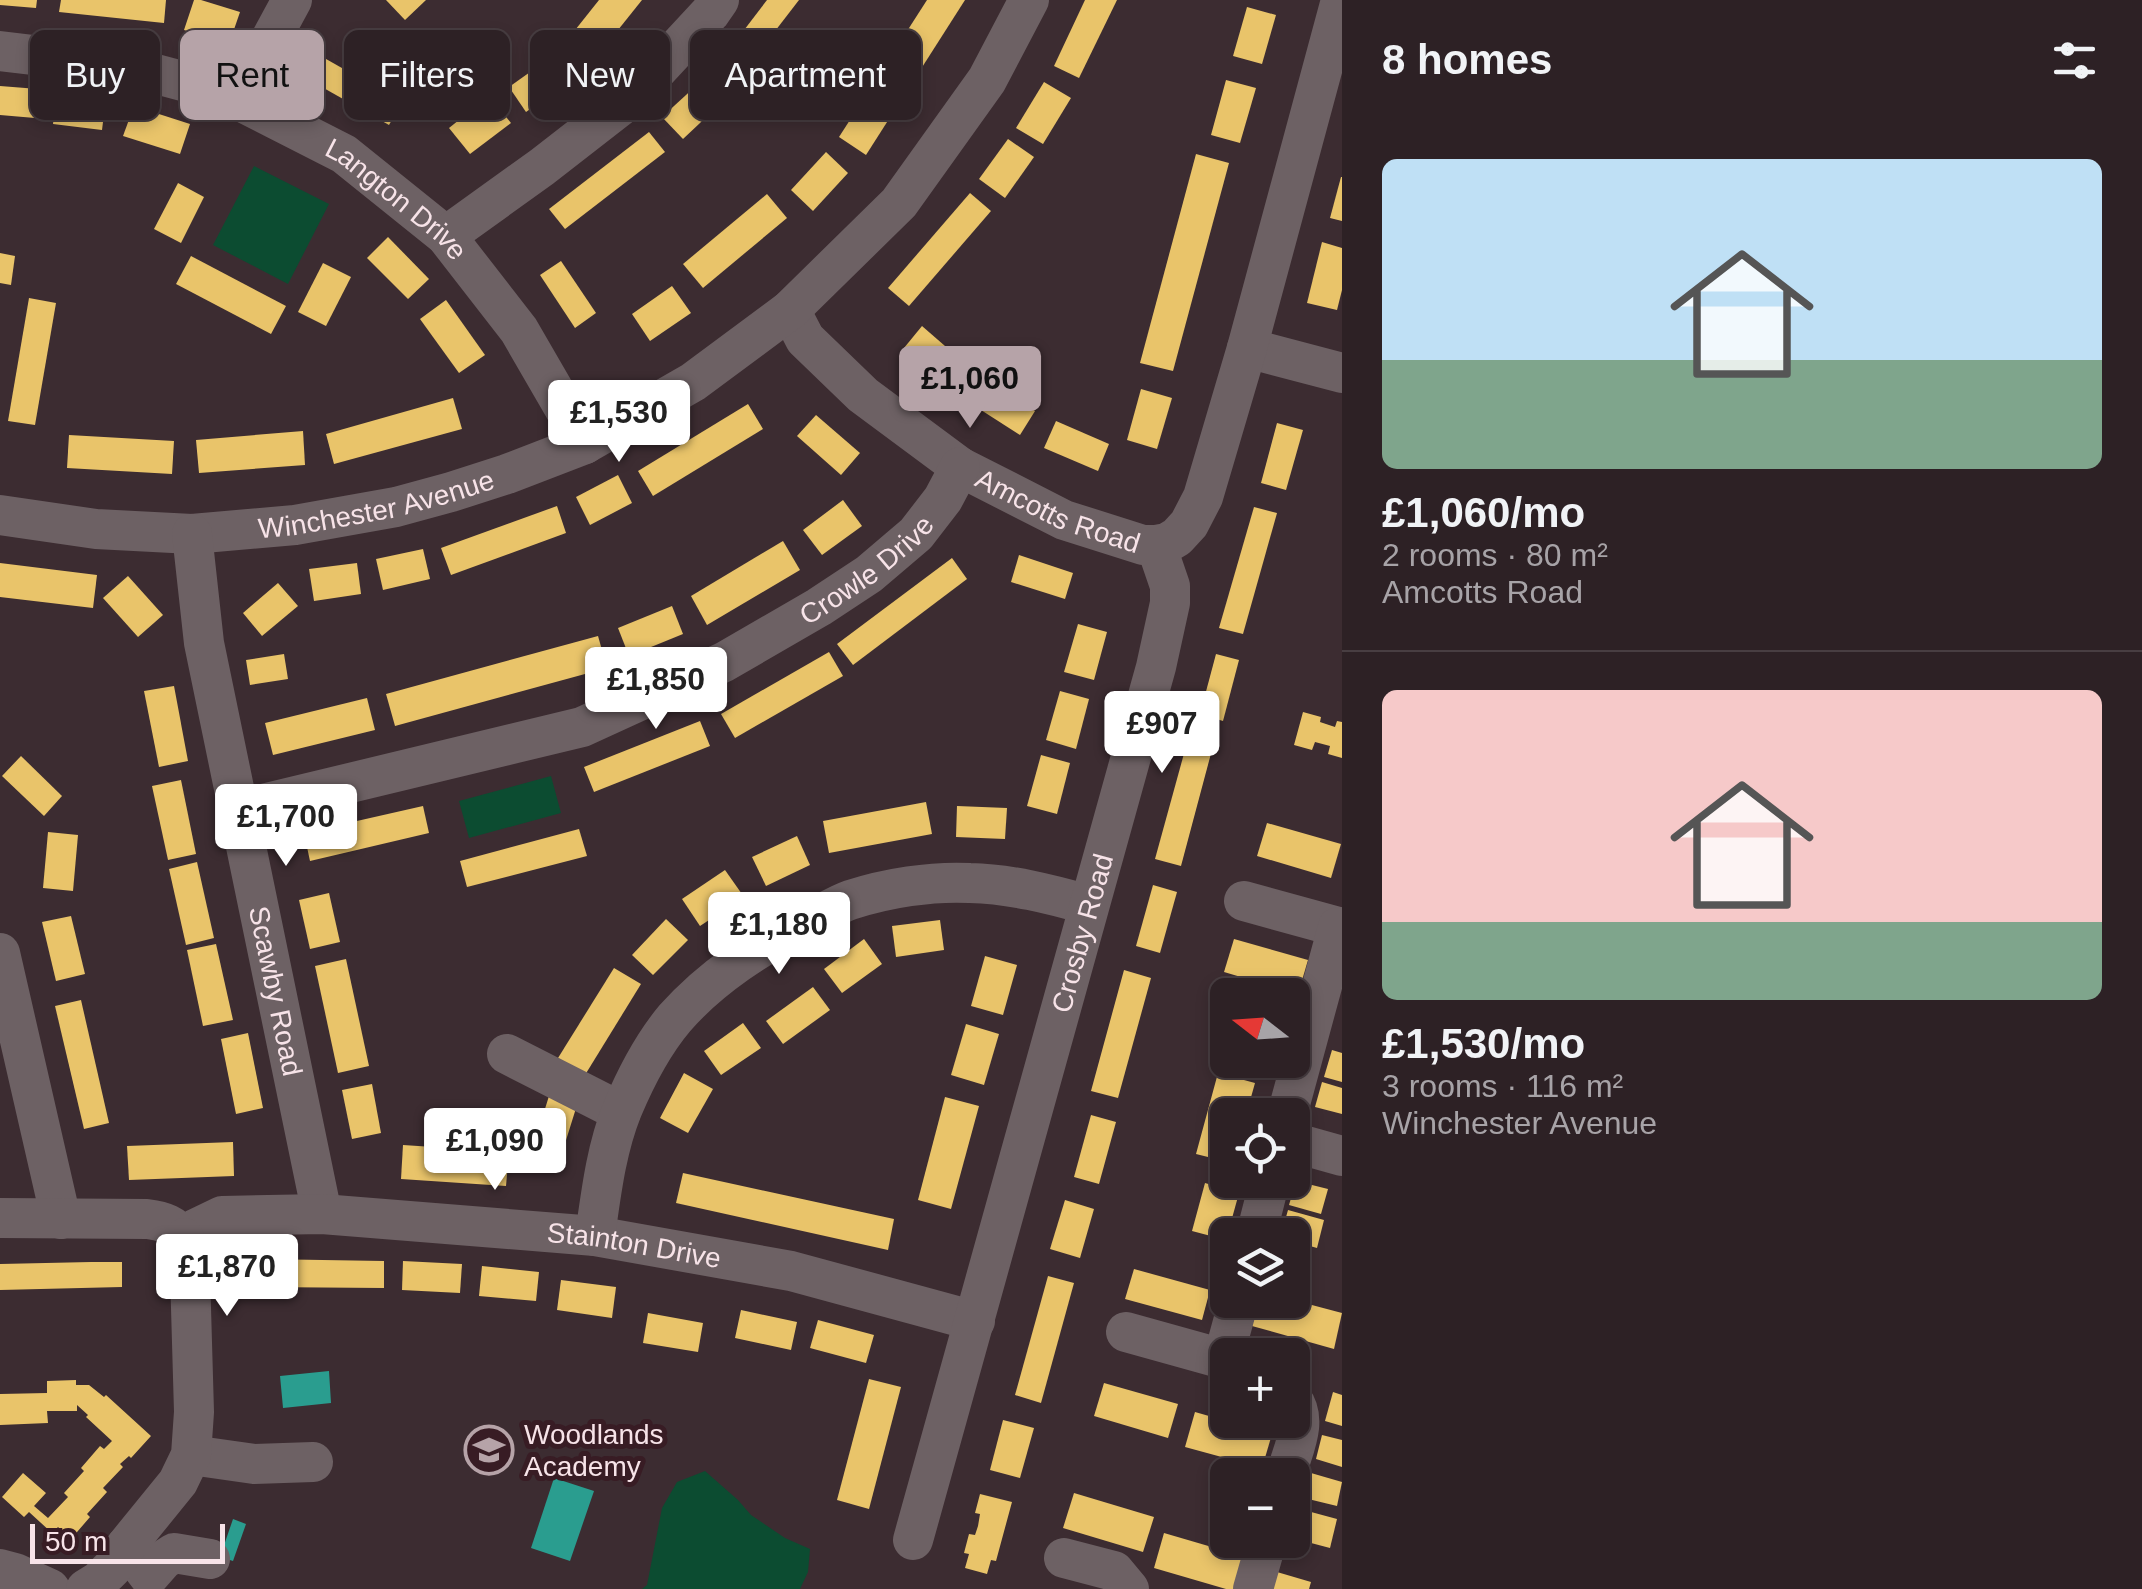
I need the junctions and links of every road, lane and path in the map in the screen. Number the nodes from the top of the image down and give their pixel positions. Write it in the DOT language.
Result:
graph roads {
  1 [pos="292,0"];
  2 [pos="718,0"];
  3 [pos="1029,0"];
  4 [pos="1341,0"];
  5 [pos="276,30"];
  6 [pos="0,50"];
  7 [pos="180,80"];
  8 [pos="277,120"];
  9 [pos="446,236"];
  10 [pos="790,310"];
  11 [pos="1247,348"];
  12 [pos="1342,374"];
  13 [pos="584,444"];
  14 [pos="960,467"];
  15 [pos="0,516"];
  16 [pos="192,534"];
  17 [pos="1156,546"];
  18 [pos="238,810"];
  19 [pos="1244,901"];
  20 [pos="1090,905"];
  21 [pos="1340,927"];
  22 [pos="0,953"];
  23 [pos="507,1054"];
  24 [pos="1293,1098"];
  25 [pos="621,1112"];
  26 [pos="1310,1147"];
  27 [pos="1342,1156"];
  28 [pos="322,1214"];
  29 [pos="0,1218"];
  30 [pos="61,1219"];
  31 [pos="594,1236"];
  32 [pos="184,1238"];
  33 [pos="976,1321"];
  34 [pos="1126,1332"];
  35 [pos="1210,1360"];
  36 [pos="191,1456"];
  37 [pos="314,1462"];
  38 [pos="913,1540"];
  39 [pos="126,1546"];
  40 [pos="1064,1558"];
  41 [pos="1262,1558"];
  42 [pos="210,1560"];
  43 [pos="0,1569"];
  44 [pos="50,1589"];
  45 [pos="86,1589"];
  46 [pos="1129,1589"];
  47 [pos="1253,1589"];
  1 -- 5 [label="street"];
  2 -- 9 [label="street"];
  3 -- 10 [label="street, Winchester Avenue"];
  4 -- 11 [label="street"];
  6 -- 7 [label="street, Langton Drive"];
  8 -- 9 [label="street, Langton Drive"];
  9 -- 13 [label="street, Langton Drive"];
  10 -- 13 [label="street, Winchester Avenue"];
  10 -- 14 [label="street, Amcotts Road"];
  11 -- 12 [label="street"];
  11 -- 17 [label="street"];
  13 -- 16 [label="street, Winchester Avenue"];
  14 -- 17 [label="street, Amcotts Road"];
  14 -- 18 [label="street, Crowle Drive"];
  15 -- 16 [label="street, Winchester Avenue"];
  16 -- 18 [label="street, Scawby Road"];
  17 -- 20 [label="street, Crosby Road"];
  18 -- 28 [label="street, Scawby Road"];
  19 -- 21 [label="street"];
  20 -- 25 [label="street"];
  20 -- 33 [label="street, Crosby Road"];
  21 -- 24 [label="street"];
  22 -- 30 [label="street"];
  23 -- 25 [label="street"];
  25 -- 31 [label="street"];
  26 -- 27 [label="street"];
  28 -- 31 [label="street, Stainton Drive"];
  28 -- 32 [label="street, Stainton Drive"];
  29 -- 30 [label="street"];
  30 -- 32 [label="street"];
  31 -- 33 [label="street, Stainton Drive"];
  32 -- 36 [label="street"];
  33 -- 38 [label="street, Crosby Road"];
  34 -- 35 [label="street"];
  36 -- 37 [label="street"];
  36 -- 39 [label="street"];
  39 -- 42 [label="street"];
  39 -- 45 [label="street"];
  40 -- 46 [label="street"];
  41 -- 47 [label="street"];
  43 -- 44 [label="street"];
}
